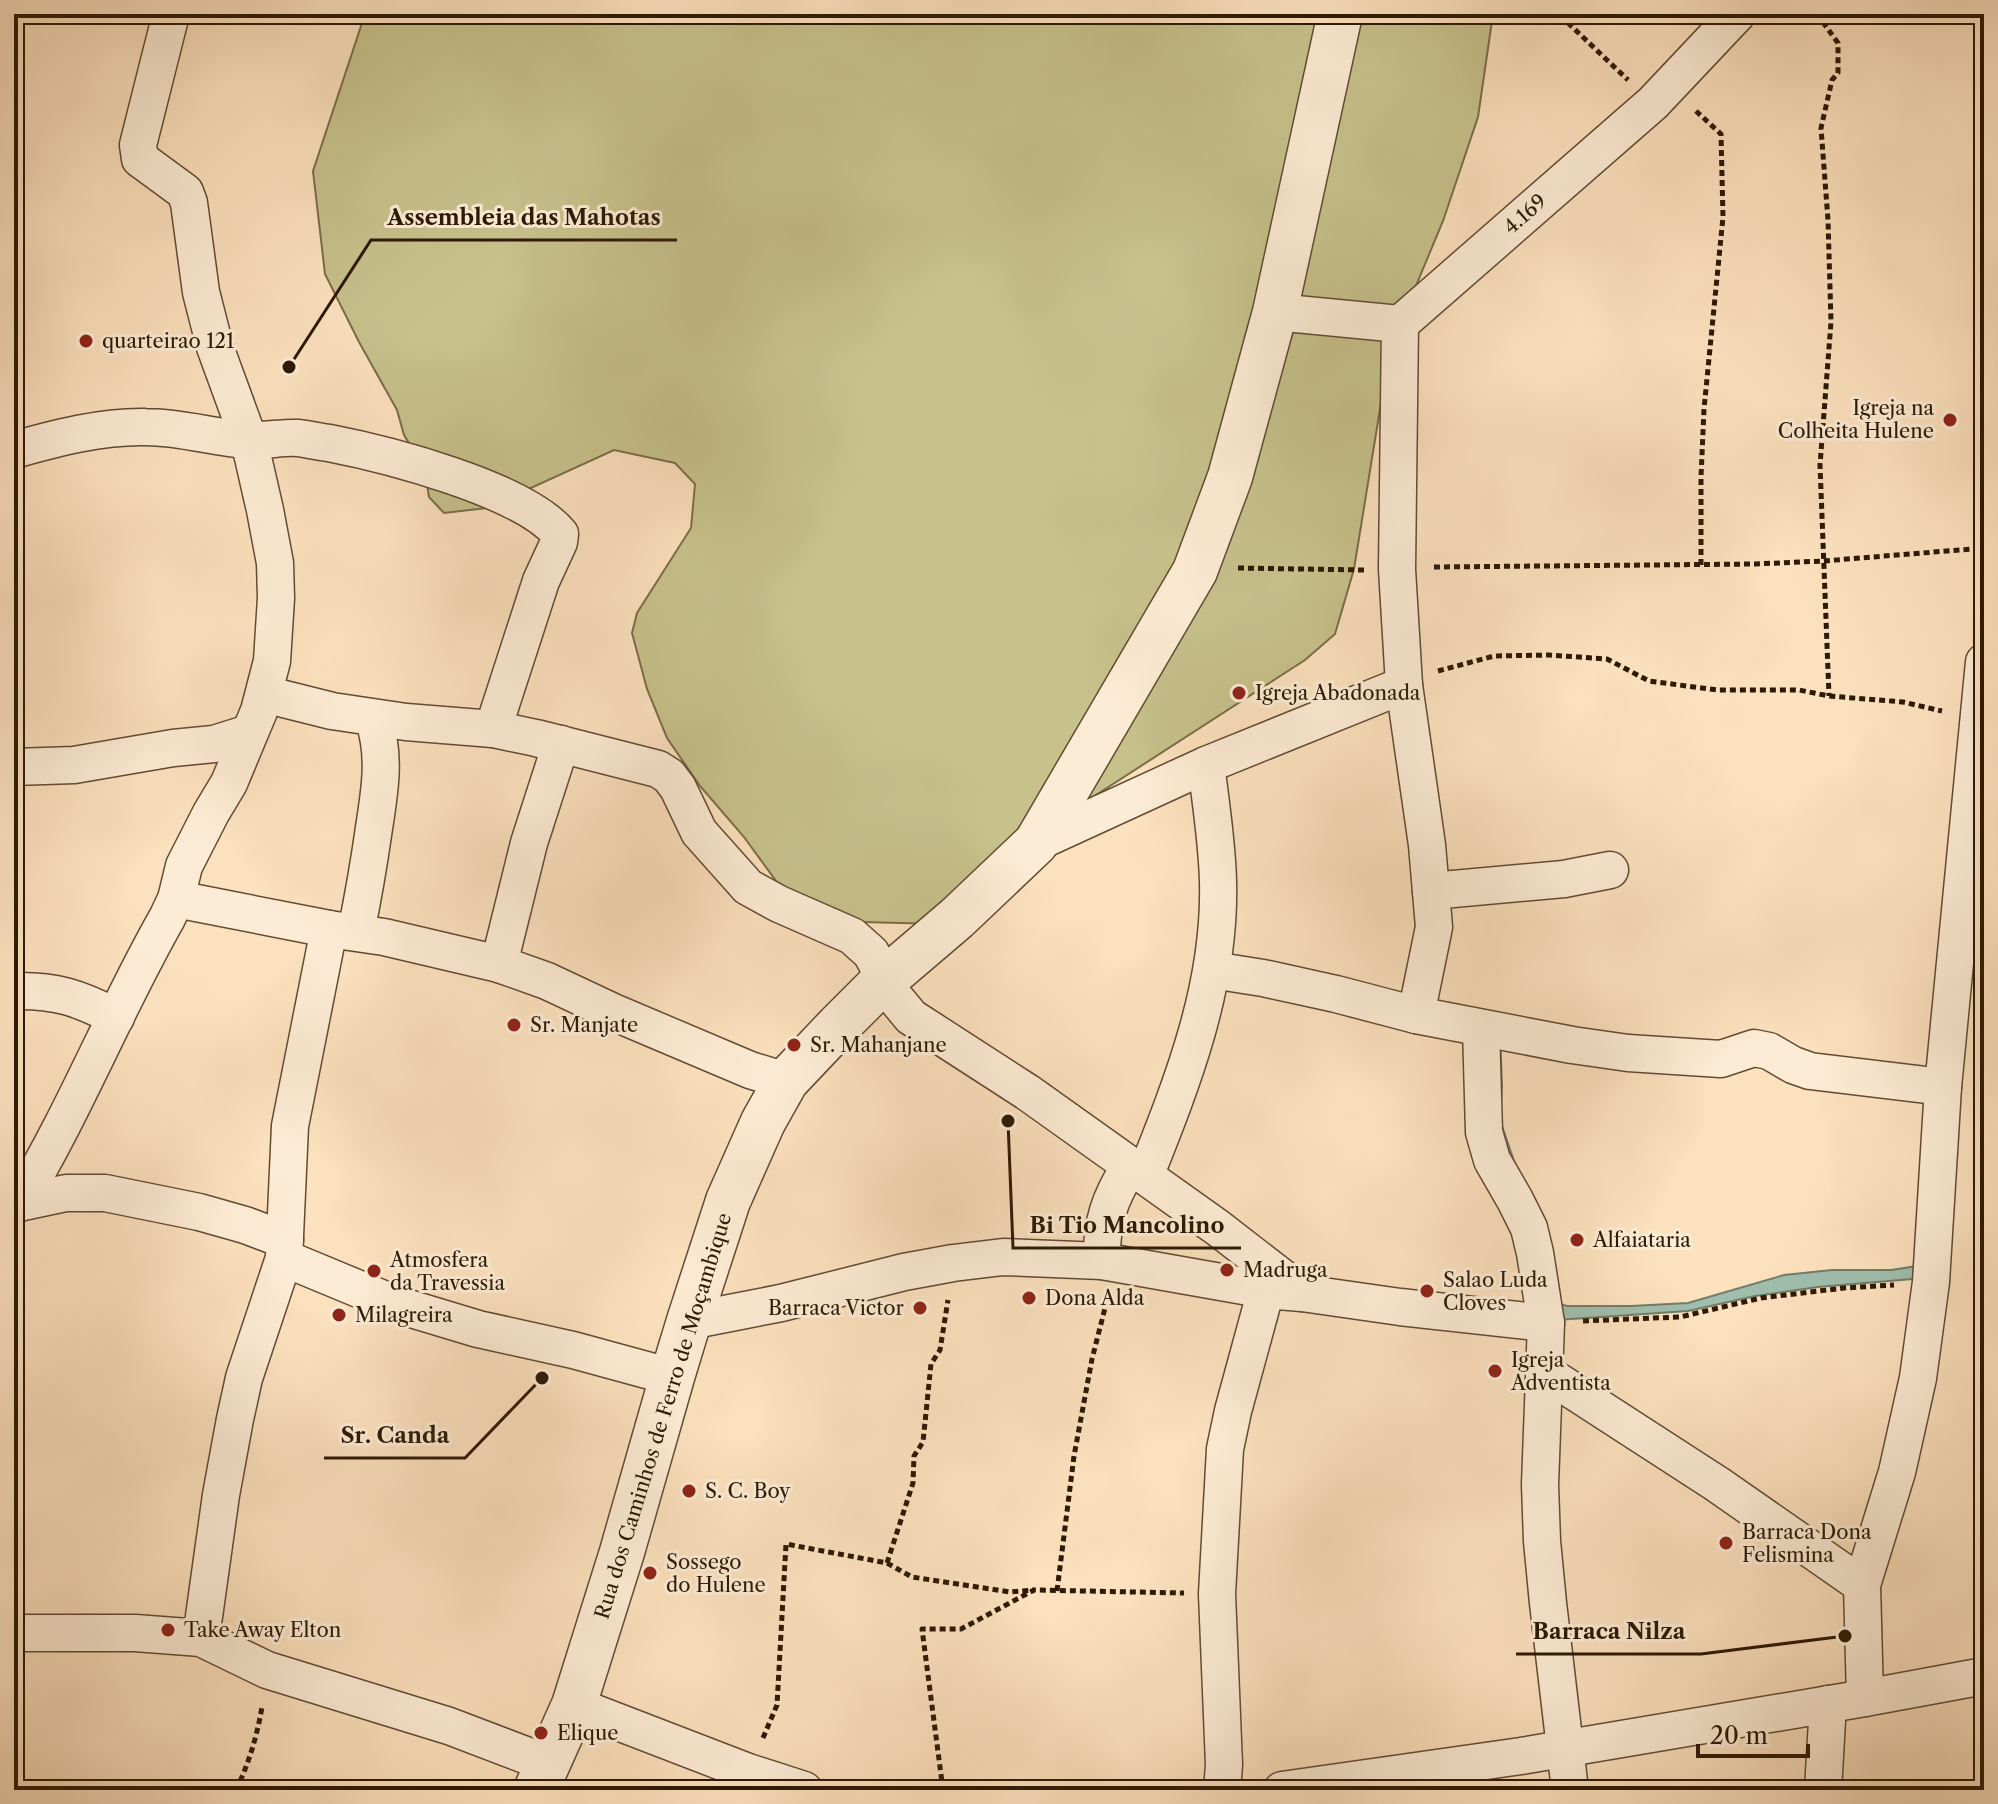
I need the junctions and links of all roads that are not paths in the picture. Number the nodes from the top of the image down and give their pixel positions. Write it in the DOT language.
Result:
graph roads {
  1 [pos="171,14"];
  2 [pos="1340,14"];
  3 [pos="1737,14"];
  4 [pos="1275,312"];
  5 [pos="1400,324"];
  6 [pos="249,440"];
  7 [pos="14,450"];
  8 [pos="1984,662"];
  9 [pos="1404,685"];
  10 [pos="264,694"];
  11 [pos="373,718"];
  12 [pos="493,729"];
  13 [pos="249,733"];
  14 [pos="561,744"];
  15 [pos="1206,765"];
  16 [pos="14,767"];
  17 [pos="1036,843"];
  18 [pos="1610,870"];
  19 [pos="1431,891"];
  20 [pos="176,899"];
  21 [pos="343,930"];
  22 [pos="499,964"];
  23 [pos="1212,970"];
  24 [pos="882,982"];
  25 [pos="14,991"];
  26 [pos="1416,1015"];
  27 [pos="116,1017"];
  28 [pos="1481,1028"];
  29 [pos="786,1081"];
  30 [pos="1943,1087"];
  31 [pos="1137,1171"];
  32 [pos="17,1204"];
  33 [pos="284,1249"];
  34 [pos="1102,1261"];
  35 [pos="1266,1290"];
  36 [pos="1302,1293"];
  37 [pos="689,1321"];
  38 [pos="1546,1323"];
  39 [pos="1544,1372"];
  40 [pos="672,1377"];
  41 [pos="1862,1585"];
  42 [pos="14,1633"];
  43 [pos="201,1638"];
  44 [pos="1984,1676"];
  45 [pos="1865,1698"];
  46 [pos="1828,1704"];
  47 [pos="574,1705"];
  48 [pos="1564,1749"];
  49 [pos="542,1777"];
  50 [pos="1305,1788"];
  51 [pos="804,1790"];
  52 [pos="1222,1790"];
  53 [pos="1570,1790"];
  54 [pos="1823,1790"];
  1 -- 6 [label="street"];
  2 -- 4 [label="street, Rua dos Caminhos de Ferro de Moçambique"];
  3 -- 5 [label="street, 4.169"];
  4 -- 5 [label="street"];
  4 -- 17 [label="street, Rua dos Caminhos de Ferro de Moçambique"];
  5 -- 9 [label="street"];
  6 -- 7 [label="street"];
  6 -- 10 [label="street"];
  6 -- 12 [label="street"];
  8 -- 30 [label="street"];
  9 -- 15 [label="street"];
  9 -- 19 [label="street"];
  10 -- 11 [label="street"];
  10 -- 13 [label="street"];
  11 -- 12 [label="street"];
  11 -- 21 [label="street"];
  12 -- 14 [label="street"];
  13 -- 16 [label="street"];
  13 -- 20 [label="street"];
  14 -- 22 [label="street"];
  14 -- 24 [label="street"];
  15 -- 17 [label="street"];
  15 -- 23 [label="street"];
  17 -- 24 [label="street, Rua dos Caminhos de Ferro de Moçambique"];
  18 -- 19 [label="street"];
  19 -- 26 [label="street"];
  20 -- 21 [label="street"];
  20 -- 27 [label="street"];
  21 -- 22 [label="street"];
  21 -- 33 [label="street"];
  22 -- 29 [label="street"];
  23 -- 26 [label="street"];
  23 -- 31 [label="street"];
  24 -- 29 [label="street, Rua dos Caminhos de Ferro de Moçambique"];
  24 -- 31 [label="street"];
  25 -- 27 [label="street"];
  26 -- 28 [label="street"];
  27 -- 32 [label="street"];
  28 -- 30 [label="street"];
  28 -- 38 [label="street"];
  29 -- 37 [label="street, Rua dos Caminhos de Ferro de Moçambique"];
  30 -- 41 [label="street"];
  31 -- 34 [label="street"];
  31 -- 36 [label="street"];
  32 -- 33 [label="street"];
  33 -- 40 [label="street"];
  33 -- 43 [label="street"];
  34 -- 35 [label="street"];
  34 -- 37 [label="street"];
  35 -- 36 [label="street"];
  35 -- 52 [label="street"];
  36 -- 38 [label="street"];
  37 -- 40 [label="street, Rua dos Caminhos de Ferro de Moçambique"];
  38 -- 39 [label="street"];
  39 -- 41 [label="street"];
  39 -- 48 [label="street"];
  40 -- 47 [label="street, Rua dos Caminhos de Ferro de Moçambique"];
  41 -- 45 [label="street"];
  42 -- 43 [label="street"];
  43 -- 49 [label="street"];
  44 -- 45 [label="street"];
  45 -- 46 [label="street"];
  46 -- 48 [label="street"];
  46 -- 54 [label="street"];
  47 -- 49 [label="street, Rua dos Caminhos de Ferro de Moçambique"];
  47 -- 51 [label="street"];
  48 -- 50 [label="street"];
  48 -- 53 [label="street"];
}
